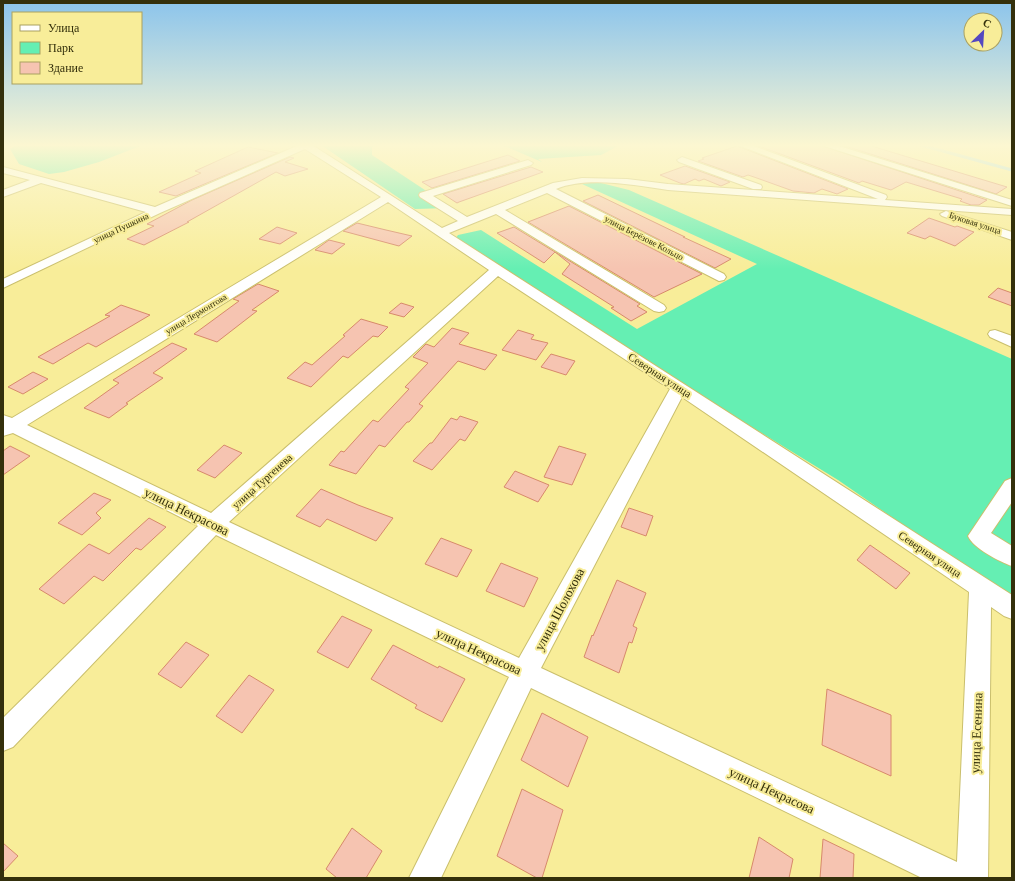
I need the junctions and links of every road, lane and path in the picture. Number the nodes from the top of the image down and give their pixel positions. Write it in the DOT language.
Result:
graph roads {
  1 [pos="24,186"];
  2 [pos="63,186"];
  3 [pos="212,186"];
  4 [pos="371,186"];
  5 [pos="453,186"];
  6 [pos="555,186"];
  7 [pos="662,186"];
  8 [pos="755,186"];
  9 [pos="853,186"];
  10 [pos="958,186"];
  11 [pos="547,189"];
  12 [pos="3,194"];
  13 [pos="763,194"];
  14 [pos="388,197"];
  15 [pos="1012,203"];
  16 [pos="902,204"];
  17 [pos="496,209"];
  18 [pos="156,211"];
  19 [pos="938,211"];
  20 [pos="1012,212"];
  21 [pos="467,222"];
  22 [pos="441,232"];
  23 [pos="1012,236"];
  24 [pos="497,270"];
  25 [pos="719,277"];
  26 [pos="3,284"];
  27 [pos="659,308"];
  28 [pos="995,334"];
  29 [pos="1012,342"];
  30 [pos="679,387"];
  31 [pos="6,426"];
  32 [pos="1012,486"];
  33 [pos="213,524"];
  34 [pos="1012,557"];
  35 [pos="980,588"];
  36 [pos="1012,608"];
  37 [pos="525,672"];
  38 [pos="3,737"];
  39 [pos="425,878"];
  40 [pos="956,878"];
  41 [pos="972,878"];
  1 -- 12 [label="street"];
  2 -- 18 [label="street"];
  3 -- 18 [label="street, улица Пушкина"];
  4 -- 14 [label="street, Северная улица"];
  5 -- 21 [label="street"];
  6 -- 11 [label="street"];
  7 -- 13 [label="street"];
  8 -- 13 [label="street"];
  9 -- 16 [label="street"];
  10 -- 15 [label="street"];
  11 -- 17 [label="street"];
  11 -- 25 [label="street, улица Берёзове Кольцо"];
  13 -- 16 [label="street"];
  14 -- 22 [label="street, Северная улица"];
  14 -- 31 [label="street, улица Лермонтова"];
  16 -- 20 [label="street"];
  17 -- 21 [label="street"];
  17 -- 27 [label="street"];
  18 -- 26 [label="street, улица Пушкина"];
  19 -- 23 [label="street, Буковая улица"];
  21 -- 22 [label="street"];
  22 -- 24 [label="street, Северная улица"];
  24 -- 30 [label="street, Северная улица"];
  24 -- 33 [label="street, улица Тургенева"];
  28 -- 29 [label="street"];
  30 -- 35 [label="street, Северная улица"];
  30 -- 37 [label="street, улица Шолохова"];
  31 -- 33 [label="street, улица Некрасова"];
  32 -- 34 [label="street"];
  33 -- 37 [label="street, улица Некрасова"];
  33 -- 38 [label="street, улица Тургенева"];
  35 -- 36 [label="street, Северная улица"];
  35 -- 41 [label="street, улица Есенина"];
  37 -- 39 [label="street, улица Шолохова"];
  37 -- 40 [label="street, улица Некрасова"];
}
